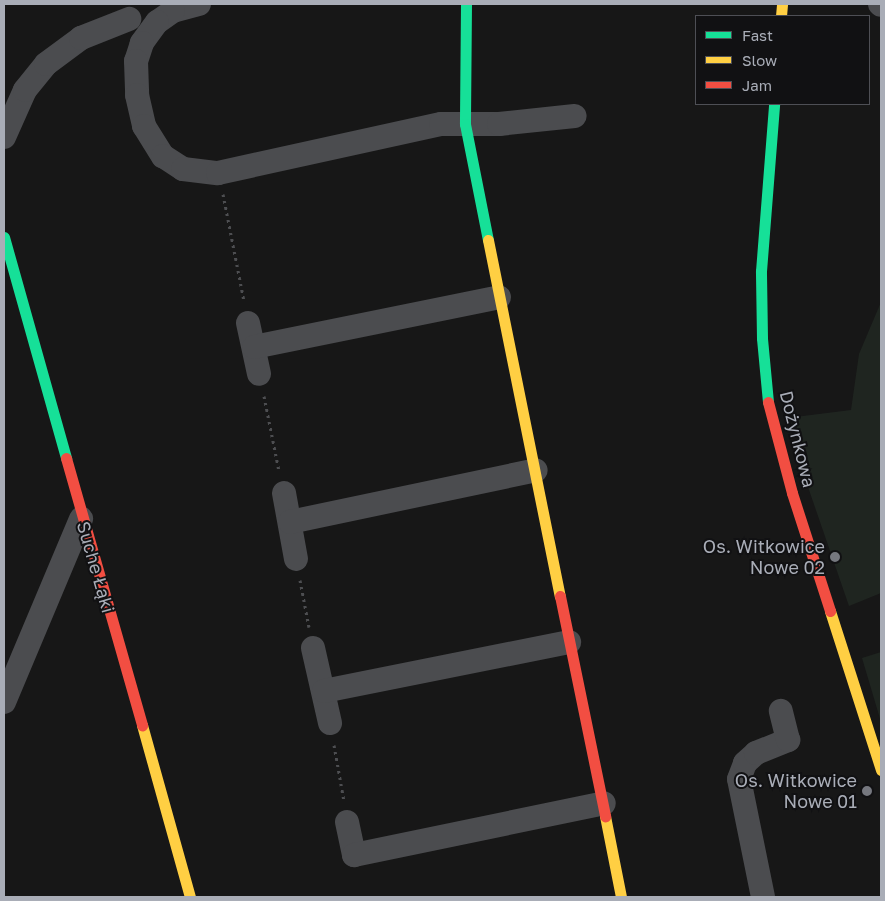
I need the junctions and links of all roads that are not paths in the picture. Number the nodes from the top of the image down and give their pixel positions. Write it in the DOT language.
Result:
graph roads {
  1 [pos="199,4"];
  2 [pos="466,4"];
  3 [pos="129,19"];
  4 [pos="774,105"];
  5 [pos="574,116"];
  6 [pos="465,124"];
  7 [pos="4,137"];
  8 [pos="4,237"];
  9 [pos="10,283"];
  10 [pos="499,297"];
  11 [pos="248,323"];
  12 [pos="254,347"];
  13 [pos="259,374"];
  14 [pos="536,470"];
  15 [pos="284,493"];
  16 [pos="81,519"];
  17 [pos="290,522"];
  18 [pos="296,559"];
  19 [pos="569,642"];
  20 [pos="313,648"];
  21 [pos="324,691"];
  22 [pos="4,702"];
  23 [pos="781,710"];
  24 [pos="330,723"];
  25 [pos="881,770"];
  26 [pos="604,803"];
  27 [pos="348,822"];
  28 [pos="190,897"];
  29 [pos="621,897"];
  30 [pos="763,897"];
  1 -- 6 [label="street"];
  2 -- 6 [label="street"];
  3 -- 7 [label="street"];
  4 -- 25 [label="street, Dożynkowa"];
  5 -- 6 [label="street"];
  6 -- 10 [label="street"];
  8 -- 9 [label="street, Suche Łąki"];
  9 -- 16 [label="street, Suche Łąki"];
  10 -- 12 [label="street"];
  10 -- 14 [label="street"];
  11 -- 12 [label="street"];
  12 -- 13 [label="street"];
  14 -- 17 [label="street"];
  14 -- 19 [label="street"];
  15 -- 17 [label="street"];
  16 -- 22 [label="street"];
  16 -- 28 [label="street, Suche Łąki"];
  17 -- 18 [label="street"];
  19 -- 21 [label="street"];
  19 -- 26 [label="street"];
  20 -- 21 [label="street"];
  21 -- 24 [label="street"];
  23 -- 30 [label="street"];
  26 -- 27 [label="street"];
  26 -- 29 [label="street"];
}
